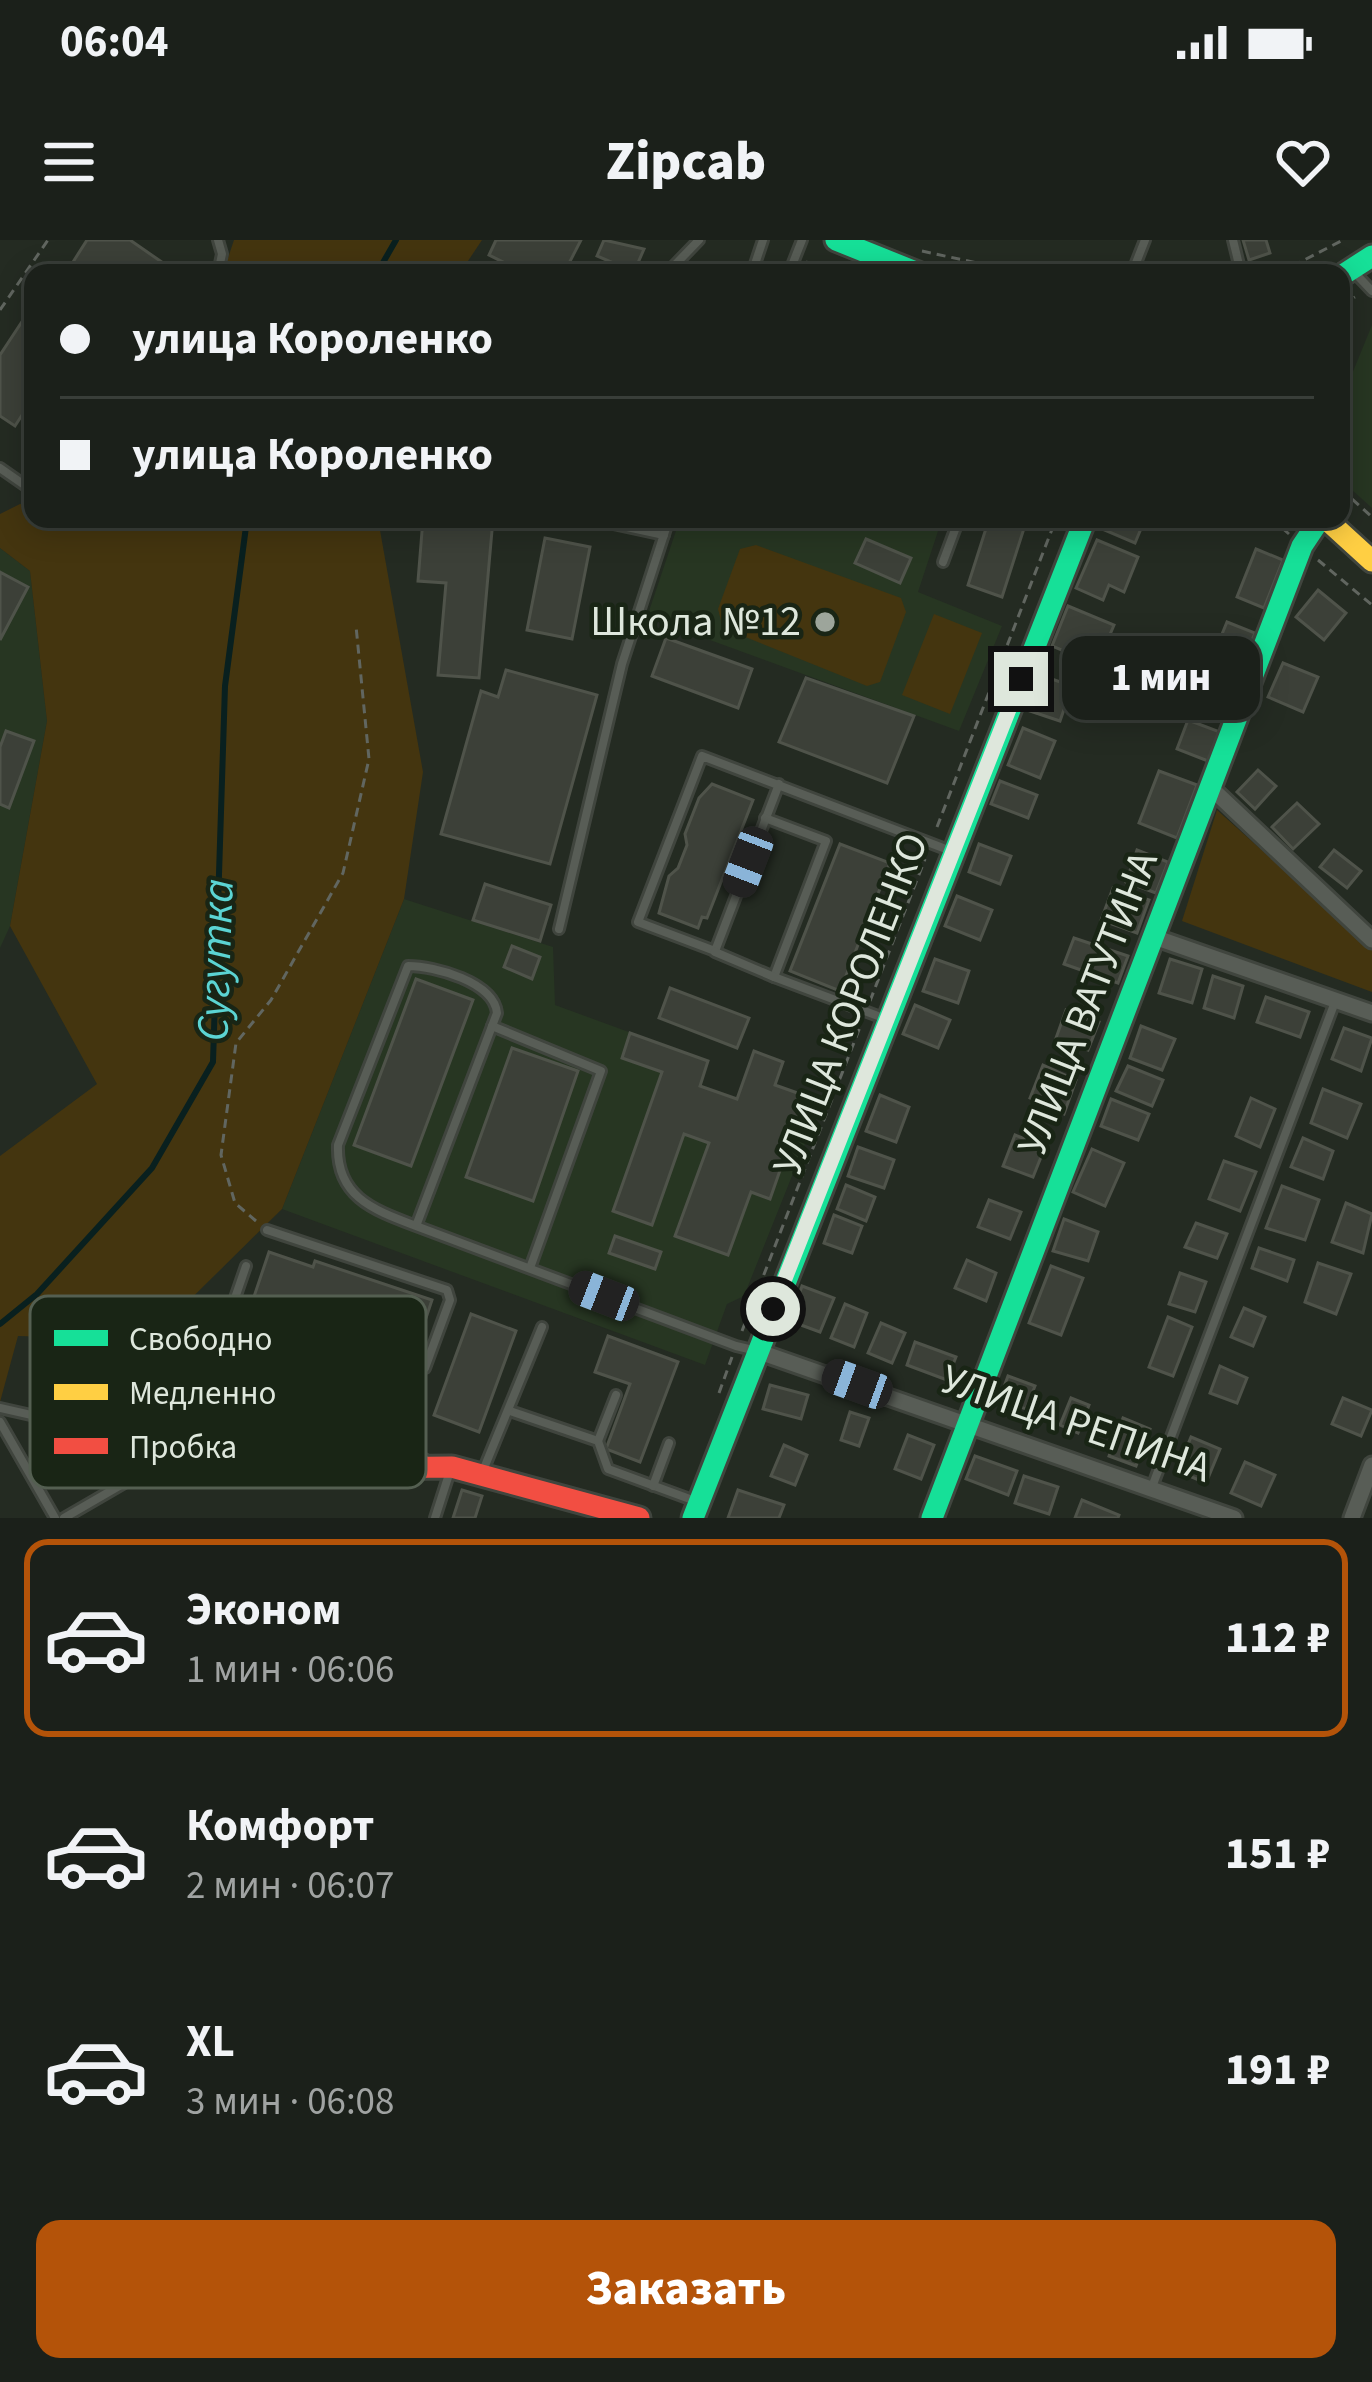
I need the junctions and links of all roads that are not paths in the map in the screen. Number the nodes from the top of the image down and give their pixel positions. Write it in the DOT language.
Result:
graph roads {
  1 [pos="699,240"];
  2 [pos="836,240"];
  3 [pos="676,264"];
  4 [pos="905,264"];
  5 [pos="632,528"];
  6 [pos="667,528"];
  7 [pos="956,528"];
  8 [pos="1081,528"];
  9 [pos="1316,528"];
  10 [pos="1334,528"];
  11 [pos="664,535"];
  12 [pos="1372,561"];
  13 [pos="943,562"];
  14 [pos="779,784"];
  15 [pos="1211,788"];
  16 [pos="766,818"];
  17 [pos="953,852"];
  18 [pos="559,929"];
  19 [pos="1157,938"];
  20 [pos="1372,940"];
  21 [pos="715,951"];
  22 [pos="774,976"];
  23 [pos="1335,1001"];
  24 [pos="1372,1013"];
  25 [pos="887,1019"];
  26 [pos="492,1025"];
  27 [pos="416,1226"];
  28 [pos="267,1230"];
  29 [pos="246,1266"];
  30 [pos="530,1268"];
  31 [pos="236,1296"];
  32 [pos="542,1327"];
  33 [pos="757,1351"];
  34 [pos="426,1365"];
  35 [pos="616,1396"];
  36 [pos="0,1408"];
  37 [pos="510,1411"];
  38 [pos="30,1415"];
  39 [pos="0,1422"];
  40 [pos="967,1424"];
  41 [pos="598,1441"];
  42 [pos="669,1443"];
  43 [pos="426,1456"];
  44 [pos="426,1465"];
  45 [pos="442,1465"];
  46 [pos="1372,1465"];
  47 [pos="30,1471"];
  48 [pos="481,1474"];
  49 [pos="653,1486"];
  50 [pos="41,1488"];
  51 [pos="114,1488"];
  52 [pos="1151,1489"];
  53 [pos="696,1510"];
  54 [pos="601,1513"];
  55 [pos="59,1518"];
  56 [pos="435,1518"];
  57 [pos="639,1518"];
  58 [pos="932,1518"];
  59 [pos="1234,1518"];
  60 [pos="1352,1518"];
  1 -- 3 [label="lane"];
  2 -- 4 [label="street"];
  5 -- 11 [label="lane"];
  6 -- 11 [label="lane"];
  7 -- 13 [label="lane"];
  8 -- 17 [label="street, УЛИЦА КОРОЛЕНКО"];
  9 -- 15 [label="street, УЛИЦА ВАТУТИНА"];
  10 -- 12 [label="street"];
  11 -- 18 [label="lane"];
  14 -- 16 [label="lane"];
  14 -- 17 [label="lane"];
  14 -- 21 [label="lane"];
  15 -- 19 [label="street, УЛИЦА ВАТУТИНА"];
  15 -- 20 [label="street"];
  16 -- 21 [label="lane"];
  16 -- 22 [label="lane"];
  17 -- 25 [label="street, УЛИЦА КОРОЛЕНКО"];
  19 -- 23 [label="street"];
  19 -- 40 [label="street, УЛИЦА ВАТУТИНА"];
  21 -- 22 [label="lane"];
  22 -- 25 [label="lane"];
  23 -- 24 [label="street"];
  23 -- 52 [label="lane"];
  25 -- 33 [label="street, УЛИЦА КОРОЛЕНКО"];
  26 -- 27 [label="lane"];
  26 -- 27 [label="lane"];
  26 -- 30 [label="lane"];
  27 -- 30 [label="lane"];
  28 -- 34 [label="lane"];
  29 -- 31 [label="lane"];
  30 -- 33 [label="lane"];
  32 -- 37 [label="lane"];
  33 -- 40 [label="street, УЛИЦА РЕПИНА"];
  33 -- 53 [label="street, УЛИЦА КОРОЛЕНКО"];
  35 -- 41 [label="lane"];
  36 -- 38 [label="lane"];
  37 -- 41 [label="lane"];
  37 -- 48 [label="lane"];
  39 -- 47 [label="lane"];
  40 -- 52 [label="street, УЛИЦА РЕПИНА"];
  40 -- 58 [label="street, УЛИЦА ВАТУТИНА"];
  41 -- 49 [label="lane"];
  42 -- 49 [label="lane"];
  43 -- 45 [label="lane"];
  44 -- 45 [label="street"];
  45 -- 48 [label="street"];
  45 -- 56 [label="lane"];
  46 -- 60 [label="street"];
  48 -- 54 [label="street"];
  49 -- 53 [label="lane"];
  50 -- 55 [label="lane"];
  51 -- 55 [label="lane"];
  52 -- 59 [label="street, УЛИЦА РЕПИНА"];
  54 -- 57 [label="street"];
}
